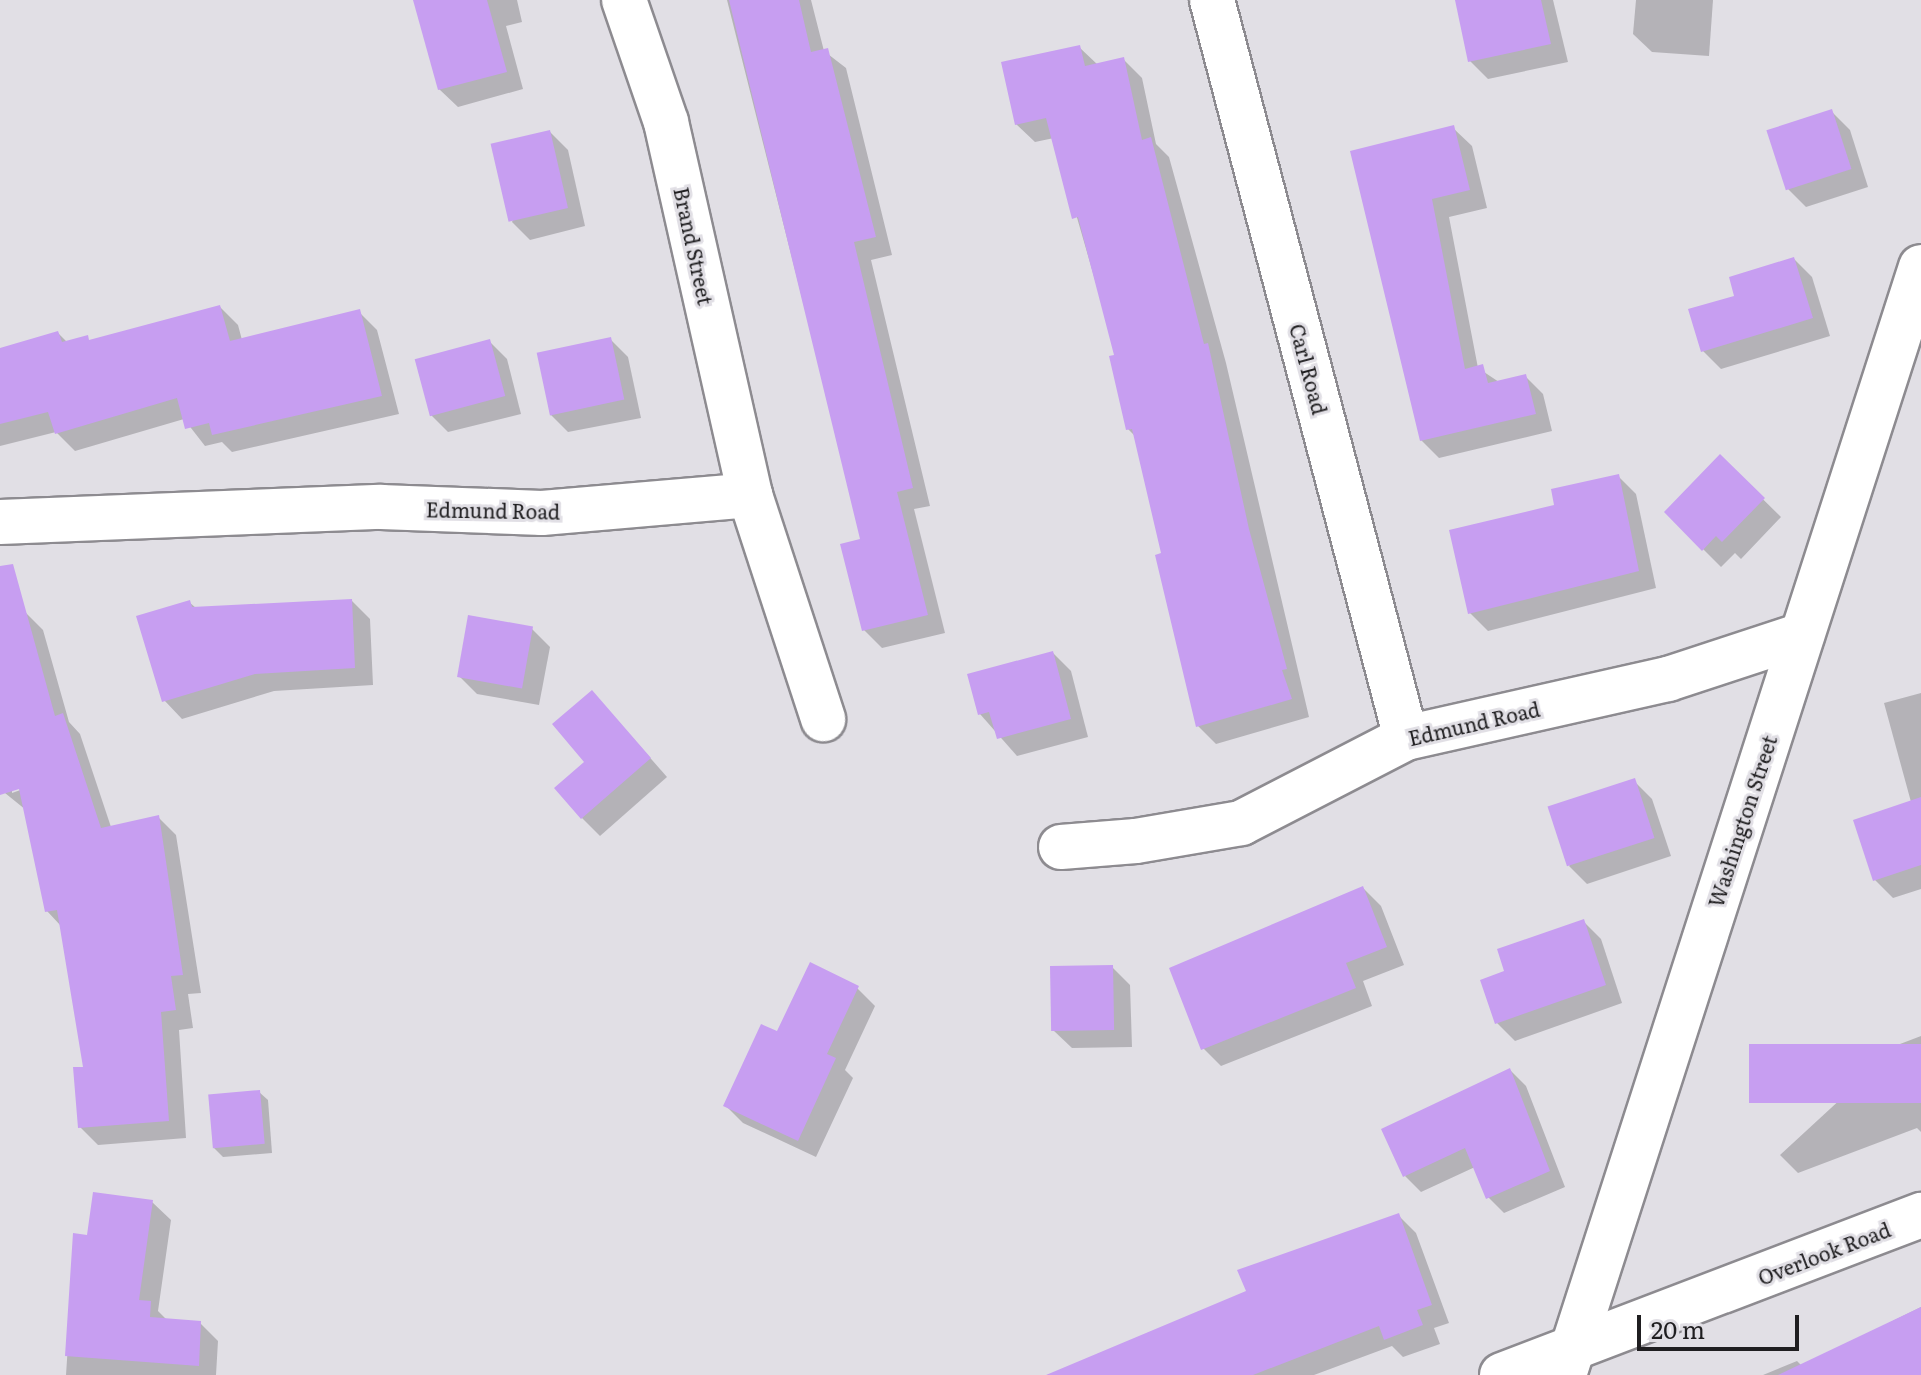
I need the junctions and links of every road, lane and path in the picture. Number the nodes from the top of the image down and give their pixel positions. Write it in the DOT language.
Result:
graph roads {
  1 [pos="624,0"];
  2 [pos="1212,0"];
  3 [pos="1921,267"];
  4 [pos="750,495"];
  5 [pos="0,522"];
  6 [pos="1802,635"];
  7 [pos="823,719"];
  8 [pos="1406,738"];
  9 [pos="1061,847"];
  10 [pos="1921,1215"];
  11 [pos="1568,1362"];
  12 [pos="1502,1375"];
  1 -- 4 [label="street, Brand Street"];
  2 -- 8 [label="street, Carl Road"];
  3 -- 6 [label="street, Washington Street"];
  4 -- 5 [label="street, Edmund Road"];
  4 -- 7 [label="street"];
  6 -- 8 [label="street, Edmund Road"];
  6 -- 11 [label="street, Washington Street"];
  8 -- 9 [label="street, Edmund Road"];
  10 -- 11 [label="street, Overlook Road"];
  11 -- 12 [label="street, Overlook Road"];
}
